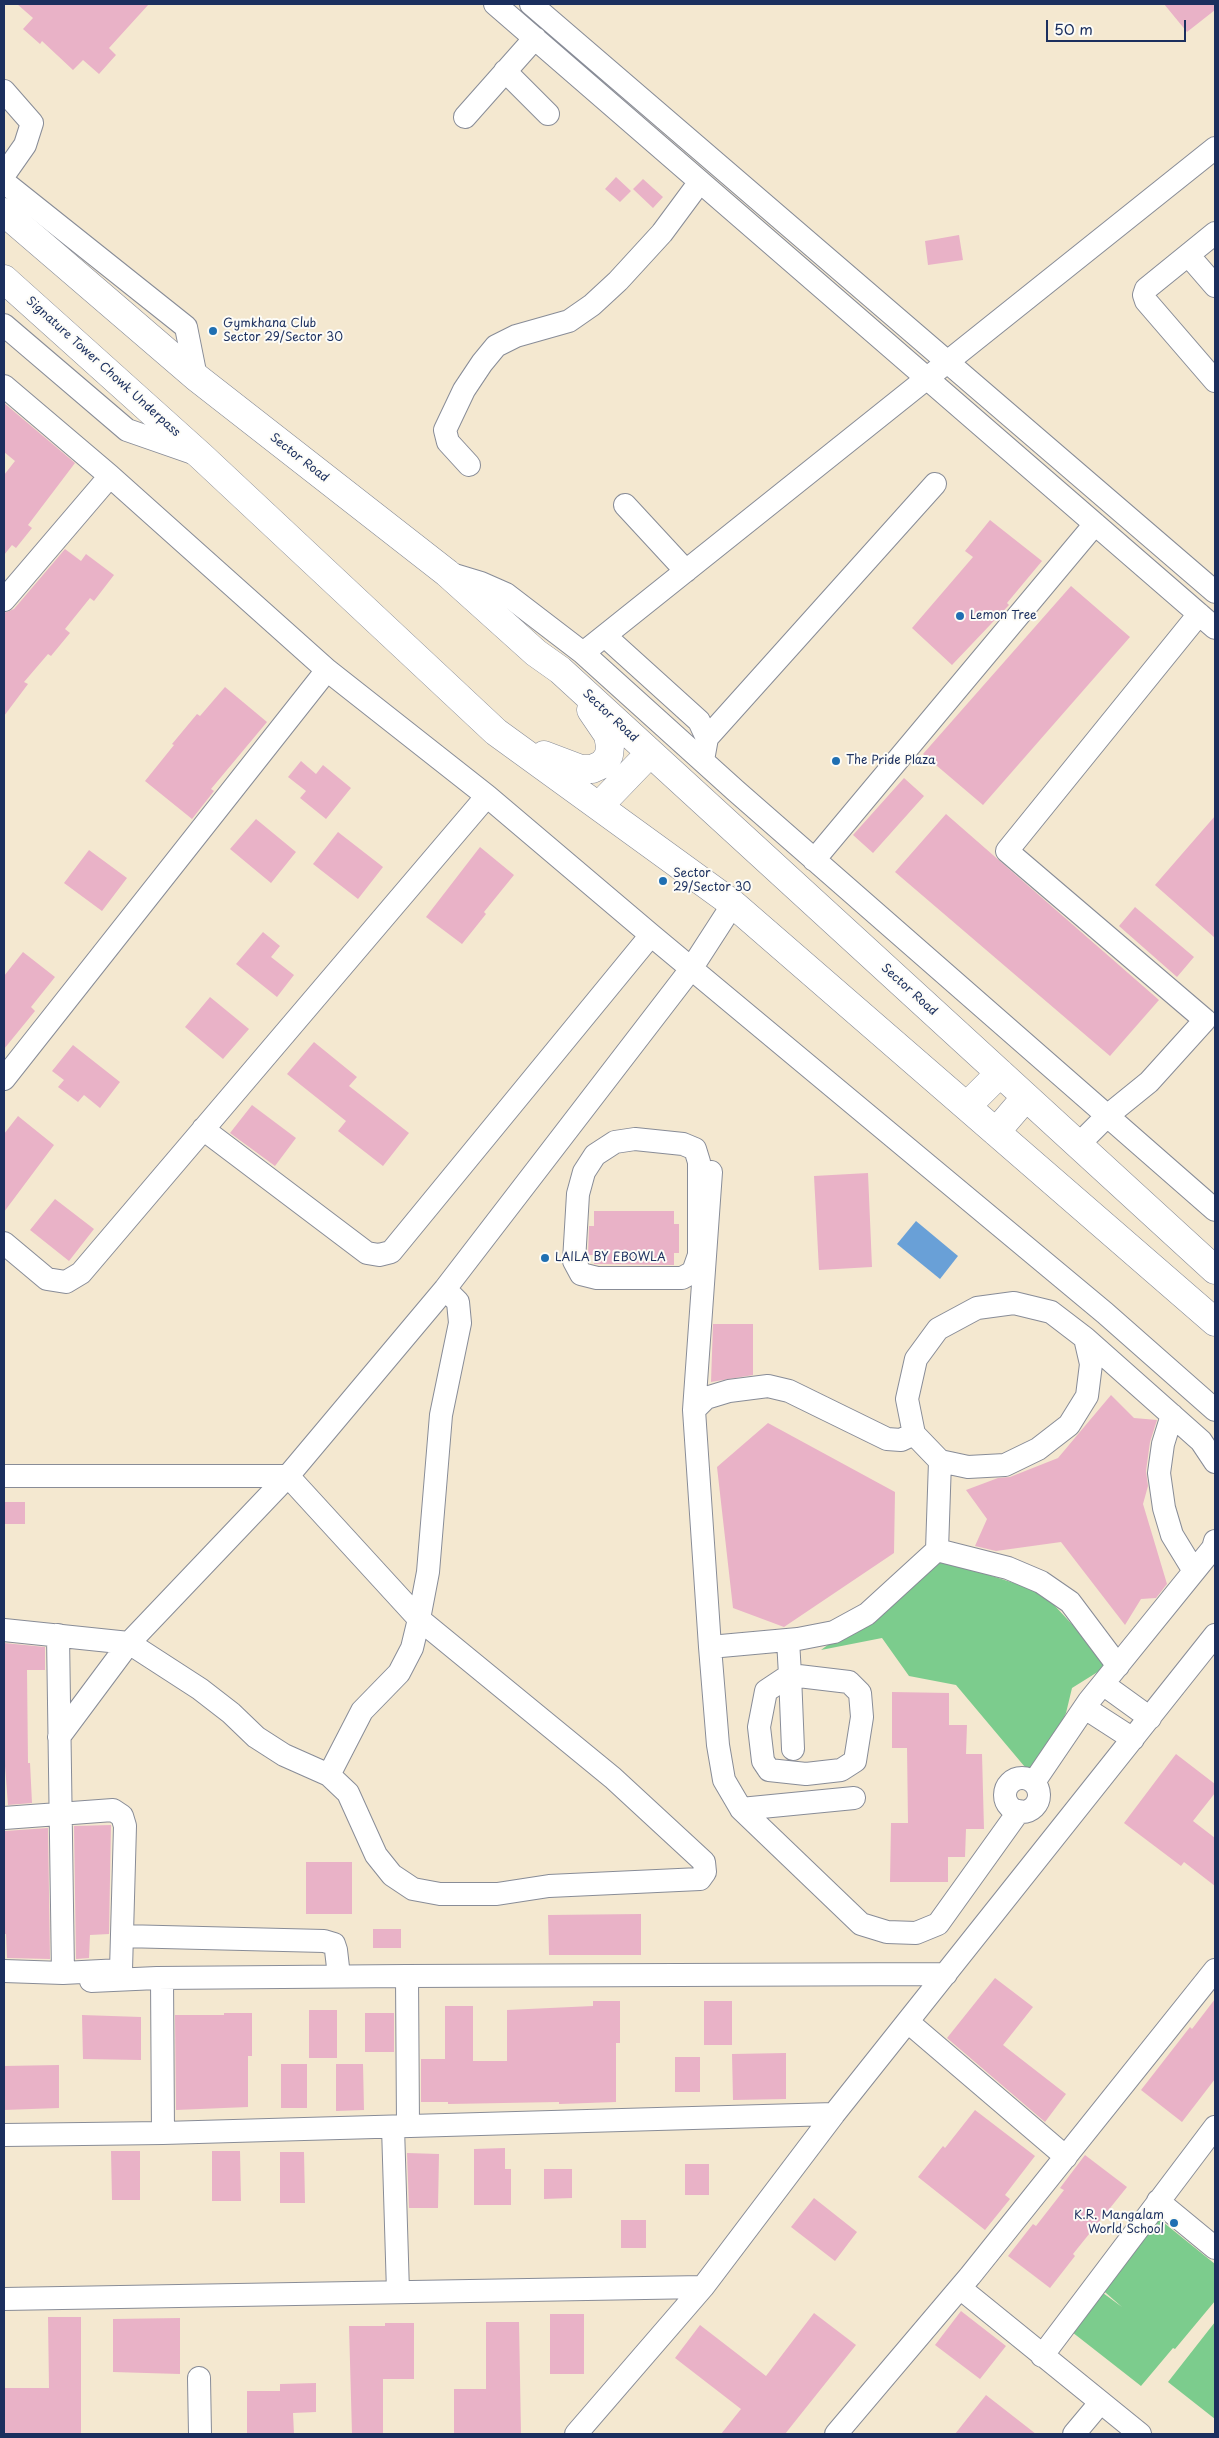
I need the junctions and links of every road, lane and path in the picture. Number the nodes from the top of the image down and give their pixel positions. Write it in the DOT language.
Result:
graph roads {
  1 [pos="495,4"];
  2 [pos="531,4"];
  3 [pos="535,38"];
  4 [pos="505,71"];
  5 [pos="4,91"];
  6 [pos="548,114"];
  7 [pos="465,117"];
  8 [pos="1215,148"];
  9 [pos="4,175"];
  10 [pos="4,182"];
  11 [pos="699,183"];
  12 [pos="4,212"];
  13 [pos="1215,233"];
  14 [pos="1189,256"];
  15 [pos="4,279"];
  16 [pos="1215,286"];
  17 [pos="4,325"];
  18 [pos="946,362"];
  19 [pos="196,377"];
  20 [pos="926,379"];
  21 [pos="1215,381"];
  22 [pos="4,386"];
  23 [pos="201,456"];
  24 [pos="469,466"];
  25 [pos="110,476"];
  26 [pos="935,484"];
  27 [pos="626,505"];
  28 [pos="1095,524"];
  29 [pos="686,571"];
  30 [pos="447,573"];
  31 [pos="1215,592"];
  32 [pos="4,600"];
  33 [pos="1207,621"];
  34 [pos="605,636"];
  35 [pos="583,653"];
  36 [pos="328,670"];
  37 [pos="560,670"];
  38 [pos="496,732"];
  39 [pos="707,738"];
  40 [pos="650,753"];
  41 [pos="703,760"];
  42 [pos="736,791"];
  43 [pos="488,796"];
  44 [pos="599,806"];
  45 [pos="814,860"];
  46 [pos="777,870"];
  47 [pos="733,904"];
  48 [pos="651,936"];
  49 [pos="691,969"];
  50 [pos="1000,1073"];
  51 [pos="4,1079"];
  52 [pos="1026,1097"];
  53 [pos="967,1106"];
  54 [pos="1107,1116"];
  55 [pos="203,1129"];
  56 [pos="566,1132"];
  57 [pos="996,1132"];
  58 [pos="1078,1145"];
  59 [pos="596,1155"];
  60 [pos="712,1172"];
  61 [pos="1215,1210"];
  62 [pos="4,1243"];
  63 [pos="1215,1270"];
  64 [pos="445,1290"];
  65 [pos="1215,1322"];
  66 [pos="1085,1338"];
  67 [pos="694,1410"];
  68 [pos="1215,1410"];
  69 [pos="1172,1416"];
  70 [pos="914,1434"];
  71 [pos="940,1461"];
  72 [pos="1215,1462"];
  73 [pos="4,1476"];
  74 [pos="288,1476"];
  75 [pos="1215,1541"];
  76 [pos="937,1550"];
  77 [pos="1194,1571"];
  78 [pos="419,1619"];
  79 [pos="4,1630"];
  80 [pos="58,1635"];
  81 [pos="1215,1635"];
  82 [pos="788,1640"];
  83 [pos="129,1642"];
  84 [pos="710,1647"];
  85 [pos="1118,1666"];
  86 [pos="790,1675"];
  87 [pos="1103,1684"];
  88 [pos="1084,1708"];
  89 [pos="1150,1718"];
  90 [pos="60,1737"];
  91 [pos="1134,1739"];
  92 [pos="793,1749"];
  93 [pos="329,1775"];
  94 [pos="854,1798"];
  95 [pos="741,1809"];
  96 [pos="61,1816"];
  97 [pos="4,1818"];
  98 [pos="122,1936"];
  99 [pos="121,1961"];
  100 [pos="1215,1970"];
  101 [pos="4,1971"];
  102 [pos="63,1972"];
  103 [pos="946,1974"];
  104 [pos="339,1976"];
  105 [pos="408,1976"];
  106 [pos="159,1978"];
  107 [pos="91,1981"];
  108 [pos="908,2022"];
  109 [pos="834,2114"];
  110 [pos="401,2126"];
  111 [pos="1215,2127"];
  112 [pos="162,2133"];
  113 [pos="4,2135"];
  114 [pos="1066,2157"];
  115 [pos="1158,2202"];
  116 [pos="1215,2248"];
  117 [pos="703,2287"];
  118 [pos="960,2288"];
  119 [pos="398,2292"];
  120 [pos="4,2299"];
  121 [pos="1042,2356"];
  122 [pos="199,2378"];
  123 [pos="1100,2403"];
  124 [pos="200,2434"];
  125 [pos="576,2434"];
  126 [pos="836,2434"];
  127 [pos="1074,2434"];
  128 [pos="1140,2434"];
  1 -- 3 [label="street"];
  2 -- 18 [label="street"];
  3 -- 4 [label="street"];
  3 -- 11 [label="street"];
  4 -- 6 [label="street"];
  4 -- 7 [label="street"];
  5 -- 9 [label="street"];
  8 -- 18 [label="street"];
  10 -- 19 [label="street"];
  11 -- 20 [label="street"];
  11 -- 24 [label="street"];
  12 -- 19 [label="main road"];
  13 -- 14 [label="street"];
  14 -- 16 [label="street"];
  14 -- 21 [label="street"];
  15 -- 23 [label="main road, Signature Tower Chowk Underpass"];
  17 -- 23 [label="street"];
  18 -- 20 [label="street"];
  18 -- 31 [label="street"];
  19 -- 30 [label="main road, Sector Road"];
  20 -- 28 [label="street"];
  20 -- 29 [label="street"];
  22 -- 25 [label="street"];
  23 -- 38 [label="main road"];
  25 -- 32 [label="street"];
  25 -- 36 [label="street"];
  26 -- 39 [label="street"];
  27 -- 29 [label="street"];
  28 -- 33 [label="street"];
  28 -- 45 [label="street"];
  29 -- 34 [label="street"];
  30 -- 35 [label="street"];
  30 -- 37 [label="main road, Sector Road"];
  33 -- 54 [label="street"];
  34 -- 35 [label="street"];
  34 -- 39 [label="street"];
  35 -- 41 [label="street"];
  36 -- 43 [label="street"];
  36 -- 51 [label="street"];
  37 -- 38 [label="main road"];
  37 -- 40 [label="main road, Sector Road"];
  38 -- 44 [label="main road"];
  39 -- 41 [label="street"];
  40 -- 44 [label="main road"];
  40 -- 46 [label="main road, Sector Road"];
  41 -- 42 [label="street"];
  42 -- 45 [label="street"];
  42 -- 46 [label="street"];
  43 -- 48 [label="street"];
  43 -- 55 [label="street"];
  44 -- 47 [label="main road"];
  45 -- 54 [label="street"];
  46 -- 50 [label="main road, Sector Road"];
  47 -- 49 [label="street"];
  47 -- 53 [label="main road"];
  48 -- 49 [label="street"];
  48 -- 55 [label="street"];
  49 -- 56 [label="street"];
  49 -- 68 [label="street"];
  50 -- 52 [label="main road, Sector Road"];
  50 -- 53 [label="main road"];
  52 -- 57 [label="main road"];
  52 -- 58 [label="main road, Sector Road"];
  53 -- 57 [label="main road"];
  54 -- 58 [label="street"];
  54 -- 61 [label="street"];
  55 -- 62 [label="street"];
  56 -- 59 [label="street"];
  56 -- 64 [label="street"];
  57 -- 65 [label="main road"];
  58 -- 63 [label="main road, Sector Road"];
  59 -- 59 [label="street"];
  60 -- 67 [label="street"];
  64 -- 74 [label="street"];
  64 -- 78 [label="street"];
  66 -- 69 [label="street"];
  66 -- 70 [label="street"];
  66 -- 71 [label="street"];
  67 -- 70 [label="street"];
  67 -- 84 [label="street"];
  69 -- 72 [label="street"];
  69 -- 77 [label="street"];
  70 -- 71 [label="street"];
  71 -- 76 [label="street"];
  73 -- 74 [label="street"];
  74 -- 78 [label="street"];
  74 -- 83 [label="street"];
  75 -- 77 [label="street"];
  76 -- 82 [label="street"];
  76 -- 85 [label="street"];
  77 -- 85 [label="street"];
  78 -- 93 [label="street"];
  78 -- 93 [label="street"];
  79 -- 80 [label="street"];
  80 -- 83 [label="street"];
  80 -- 90 [label="street"];
  81 -- 89 [label="street"];
  82 -- 84 [label="street"];
  82 -- 86 [label="street"];
  83 -- 90 [label="street"];
  83 -- 93 [label="street"];
  84 -- 95 [label="street"];
  85 -- 87 [label="street"];
  86 -- 86 [label="street"];
  86 -- 92 [label="street"];
  87 -- 88 [label="street"];
  87 -- 89 [label="street"];
  88 -- 91 [label="street"];
  88 -- 95 [label="street"];
  89 -- 91 [label="street"];
  90 -- 96 [label="street"];
  91 -- 103 [label="street"];
  94 -- 95 [label="street"];
  96 -- 97 [label="street"];
  96 -- 98 [label="street"];
  96 -- 102 [label="street"];
  98 -- 99 [label="street"];
  98 -- 104 [label="street"];
  99 -- 102 [label="street"];
  99 -- 106 [label="street"];
  100 -- 114 [label="street"];
  101 -- 102 [label="street"];
  103 -- 105 [label="street"];
  103 -- 108 [label="street"];
  104 -- 105 [label="street"];
  104 -- 106 [label="street"];
  105 -- 110 [label="street"];
  106 -- 107 [label="street"];
  106 -- 112 [label="street"];
  108 -- 109 [label="street"];
  108 -- 114 [label="street"];
  109 -- 110 [label="street"];
  109 -- 117 [label="street"];
  110 -- 112 [label="street"];
  110 -- 119 [label="street"];
  111 -- 115 [label="street"];
  112 -- 113 [label="street"];
  114 -- 118 [label="street"];
  115 -- 116 [label="street"];
  115 -- 121 [label="street"];
  117 -- 119 [label="street"];
  117 -- 125 [label="street"];
  118 -- 121 [label="street"];
  118 -- 126 [label="street"];
  119 -- 120 [label="street"];
  121 -- 123 [label="street"];
  122 -- 124 [label="street"];
  123 -- 127 [label="street"];
  123 -- 128 [label="street"];
}
